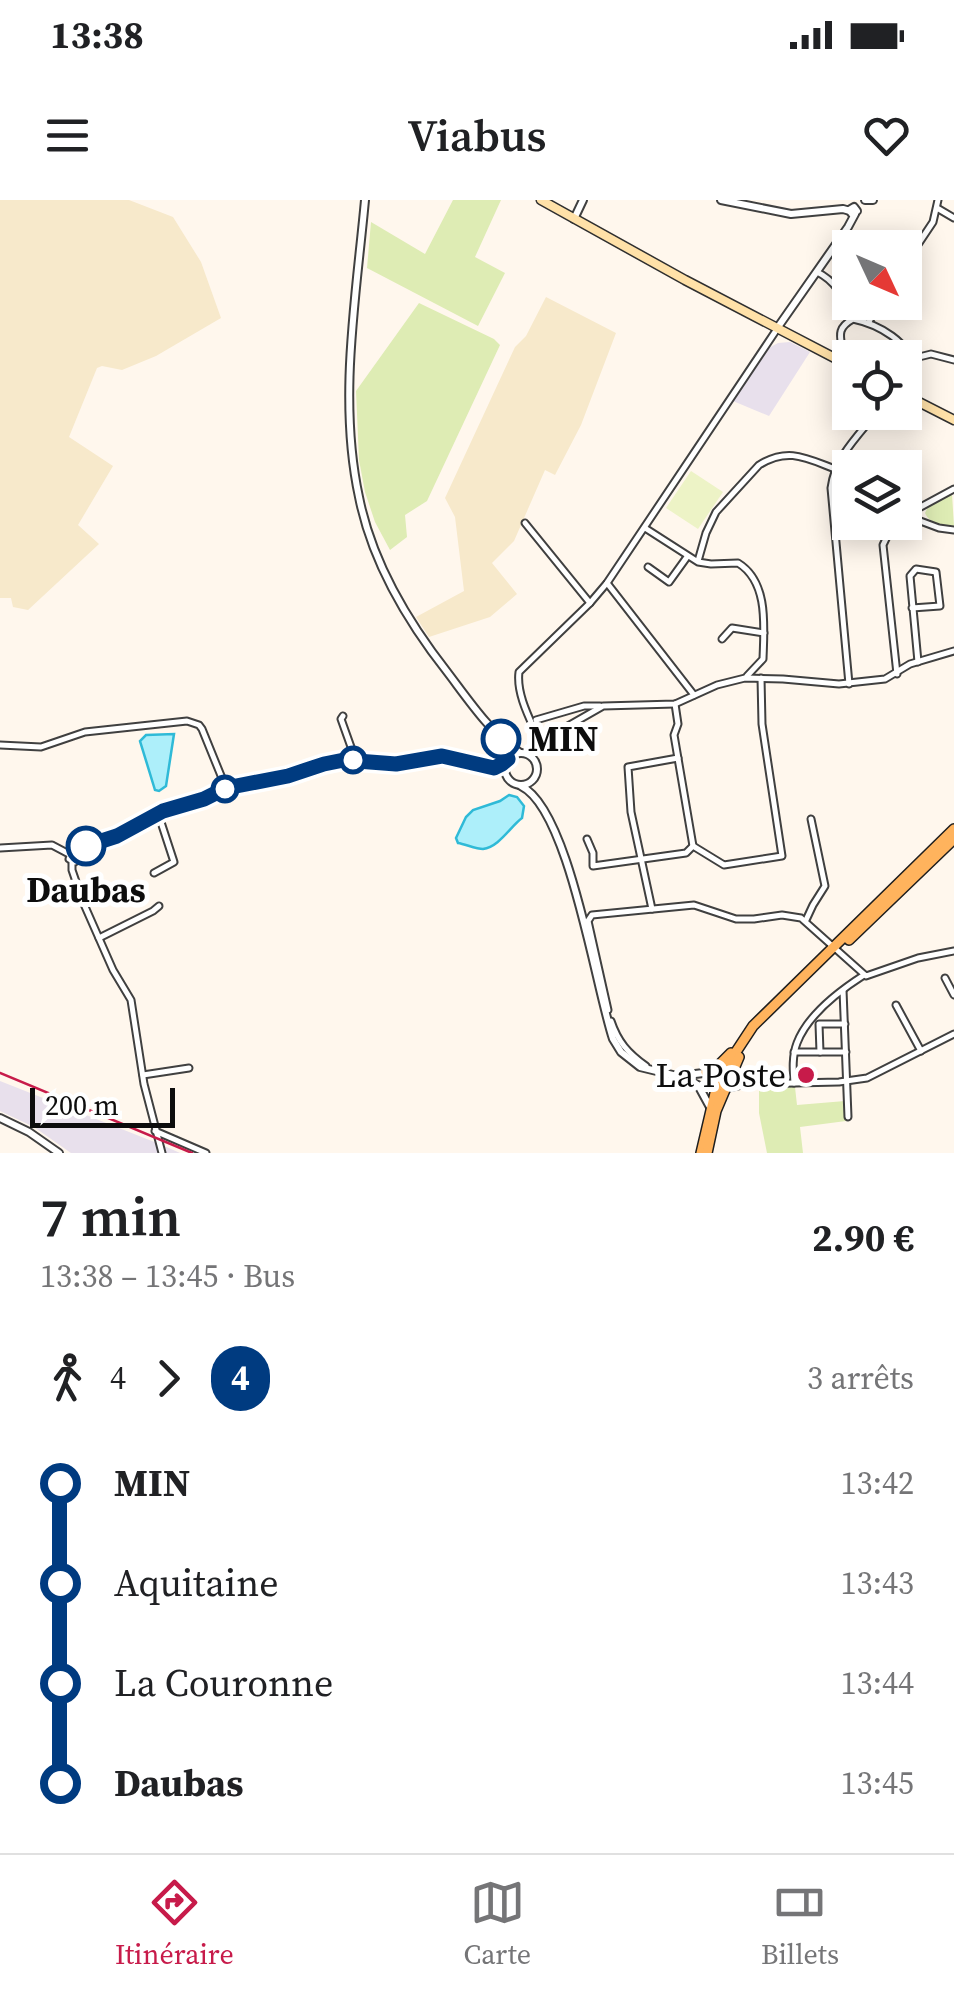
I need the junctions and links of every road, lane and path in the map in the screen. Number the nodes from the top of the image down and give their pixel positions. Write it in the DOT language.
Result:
graph roads {
  1 [pos="365,200"];
  2 [pos="532,200"];
  3 [pos="583,200"];
  4 [pos="721,200"];
  5 [pos="868,200"];
  6 [pos="938,200"];
  7 [pos="543,204"];
  8 [pos="937,208"];
  9 [pos="853,210"];
  10 [pos="954,218"];
  11 [pos="574,219"];
  12 [pos="922,240"];
  13 [pos="628,248"];
  14 [pos="817,272"];
  15 [pos="832,282"];
  16 [pos="852,320"];
  17 [pos="858,320"];
  18 [pos="869,322"];
  19 [pos="778,327"];
  20 [pos="842,340"];
  21 [pos="896,340"];
  22 [pos="832,356"];
  23 [pos="922,356"];
  24 [pos="954,360"];
  25 [pos="922,404"];
  26 [pos="954,420"];
  27 [pos="863,430"];
  28 [pos="847,450"];
  29 [pos="832,467"];
  30 [pos="954,489"];
  31 [pos="922,505"];
  32 [pos="525,522"];
  33 [pos="922,522"];
  34 [pos="645,528"];
  35 [pos="954,530"];
  36 [pos="835,540"];
  37 [pos="886,540"];
  38 [pos="687,557"];
  39 [pos="698,562"];
  40 [pos="648,566"];
  41 [pos="607,583"];
  42 [pos="590,603"];
  43 [pos="912,608"];
  44 [pos="764,632"];
  45 [pos="722,639"];
  46 [pos="954,651"];
  47 [pos="764,659"];
  48 [pos="918,662"];
  49 [pos="896,674"];
  50 [pos="745,678"];
  51 [pos="763,678"];
  52 [pos="849,684"];
  53 [pos="694,696"];
  54 [pos="675,704"];
  55 [pos="603,706"];
  56 [pos="572,709"];
  57 [pos="343,716"];
  58 [pos="536,720"];
  59 [pos="574,722"];
  60 [pos="500,738"];
  61 [pos="540,742"];
  62 [pos="0,745"];
  63 [pos="519,752"];
  64 [pos="530,756"];
  65 [pos="678,758"];
  66 [pos="356,760"];
  67 [pos="507,760"];
  68 [pos="494,768"];
  69 [pos="504,772"];
  70 [pos="533,780"];
  71 [pos="520,786"];
  72 [pos="226,788"];
  73 [pos="539,802"];
  74 [pos="158,813"];
  75 [pos="811,819"];
  76 [pos="954,829"];
  77 [pos="954,838"];
  78 [pos="587,839"];
  79 [pos="693,846"];
  80 [pos="0,848"];
  81 [pos="73,854"];
  82 [pos="641,860"];
  83 [pos="154,873"];
  84 [pos="159,906"];
  85 [pos="652,909"];
  86 [pos="806,920"];
  87 [pos="99,938"];
  88 [pos="835,947"];
  89 [pos="954,951"];
  90 [pos="864,976"];
  91 [pos="945,978"];
  92 [pos="844,990"];
  93 [pos="954,995"];
  94 [pos="896,1005"];
  95 [pos="845,1024"];
  96 [pos="954,1034"];
  97 [pos="740,1044"];
  98 [pos="922,1051"];
  99 [pos="794,1052"];
  100 [pos="820,1052"];
  101 [pos="846,1052"];
  102 [pos="189,1068"];
  103 [pos="653,1071"];
  104 [pos="706,1072"];
  105 [pos="143,1075"];
  106 [pos="677,1076"];
  107 [pos="734,1077"];
  108 [pos="846,1082"];
  109 [pos="794,1084"];
  110 [pos="698,1085"];
  111 [pos="720,1089"];
  112 [pos="710,1107"];
  113 [pos="0,1118"];
  114 [pos="848,1118"];
  115 [pos="155,1130"];
  116 [pos="59,1153"];
  117 [pos="162,1153"];
  118 [pos="206,1153"];
  119 [pos="703,1153"];
  1 -- 60 [label="street"];
  2 -- 7 [label="main road"];
  3 -- 11 [label="street"];
  4 -- 9 [label="street"];
  5 -- 9 [label="street"];
  6 -- 8 [label="street"];
  7 -- 11 [label="main road"];
  7 -- 13 [label="main road"];
  8 -- 10 [label="street"];
  8 -- 12 [label="street"];
  9 -- 14 [label="street"];
  11 -- 13 [label="main road"];
  13 -- 19 [label="main road"];
  14 -- 15 [label="street"];
  14 -- 19 [label="street"];
  16 -- 20 [label="street"];
  17 -- 18 [label="street"];
  18 -- 21 [label="street"];
  19 -- 22 [label="main road"];
  19 -- 34 [label="street"];
  23 -- 24 [label="street"];
  25 -- 26 [label="main road"];
  27 -- 28 [label="street"];
  29 -- 39 [label="street"];
  30 -- 31 [label="street"];
  32 -- 42 [label="street"];
  33 -- 35 [label="street"];
  34 -- 38 [label="street"];
  34 -- 41 [label="street"];
  36 -- 52 [label="street"];
  37 -- 49 [label="street"];
  38 -- 39 [label="street"];
  38 -- 40 [label="street"];
  39 -- 44 [label="street"];
  41 -- 42 [label="street"];
  41 -- 53 [label="street"];
  42 -- 61 [label="street"];
  43 -- 43 [label="street"];
  43 -- 48 [label="street"];
  44 -- 45 [label="street"];
  44 -- 47 [label="street"];
  46 -- 48 [label="street"];
  47 -- 50 [label="street"];
  47 -- 51 [label="street"];
  48 -- 49 [label="street"];
  49 -- 52 [label="street"];
  50 -- 51 [label="street"];
  50 -- 53 [label="street"];
  51 -- 52 [label="street"];
  51 -- 79 [label="street"];
  53 -- 54 [label="street"];
  54 -- 55 [label="street"];
  54 -- 65 [label="street"];
  55 -- 56 [label="street"];
  55 -- 59 [label="street"];
  56 -- 58 [label="street"];
  56 -- 59 [label="street"];
  57 -- 66 [label="street"];
  59 -- 61 [label="street"];
  60 -- 63 [label="street"];
  60 -- 67 [label="street"];
  61 -- 64 [label="street"];
  62 -- 72 [label="street"];
  63 -- 64 [label="street"];
  63 -- 67 [label="street"];
  64 -- 70 [label="street"];
  65 -- 79 [label="street"];
  65 -- 82 [label="street"];
  66 -- 68 [label="street"];
  66 -- 72 [label="street"];
  67 -- 68 [label="street"];
  67 -- 69 [label="street"];
  68 -- 69 [label="street"];
  69 -- 71 [label="street"];
  70 -- 71 [label="street"];
  70 -- 73 [label="street"];
  71 -- 73 [label="street"];
  72 -- 74 [label="street"];
  73 -- 103 [label="street"];
  74 -- 81 [label="street"];
  74 -- 83 [label="street"];
  75 -- 86 [label="street"];
  76 -- 88 [label="main road"];
  77 -- 88 [label="main road"];
  78 -- 82 [label="street"];
  79 -- 82 [label="street"];
  80 -- 81 [label="street"];
  81 -- 87 [label="street"];
  82 -- 85 [label="street"];
  84 -- 87 [label="street"];
  85 -- 86 [label="street"];
  85 -- 103 [label="street"];
  86 -- 88 [label="street"];
  87 -- 105 [label="street"];
  88 -- 90 [label="street"];
  88 -- 97 [label="main road"];
  88 -- 107 [label="main road"];
  89 -- 90 [label="street"];
  90 -- 92 [label="street"];
  91 -- 93 [label="street"];
  92 -- 95 [label="street"];
  92 -- 99 [label="street"];
  94 -- 98 [label="street"];
  95 -- 100 [label="street"];
  95 -- 101 [label="street"];
  96 -- 98 [label="street"];
  97 -- 104 [label="main road"];
  97 -- 107 [label="main road"];
  98 -- 108 [label="street"];
  99 -- 100 [label="street"];
  99 -- 109 [label="street"];
  100 -- 101 [label="street"];
  101 -- 108 [label="street"];
  102 -- 105 [label="street"];
  103 -- 106 [label="street"];
  104 -- 106 [label="street"];
  104 -- 107 [label="street"];
  105 -- 115 [label="street"];
  106 -- 110 [label="street"];
  107 -- 109 [label="street"];
  107 -- 111 [label="main road"];
  107 -- 111 [label="street"];
  108 -- 109 [label="street"];
  108 -- 114 [label="street"];
  110 -- 111 [label="street"];
  110 -- 112 [label="street"];
  111 -- 112 [label="main road"];
  111 -- 119 [label="main road"];
  112 -- 119 [label="main road"];
  113 -- 116 [label="street"];
  115 -- 117 [label="street"];
  115 -- 118 [label="street"];
}
